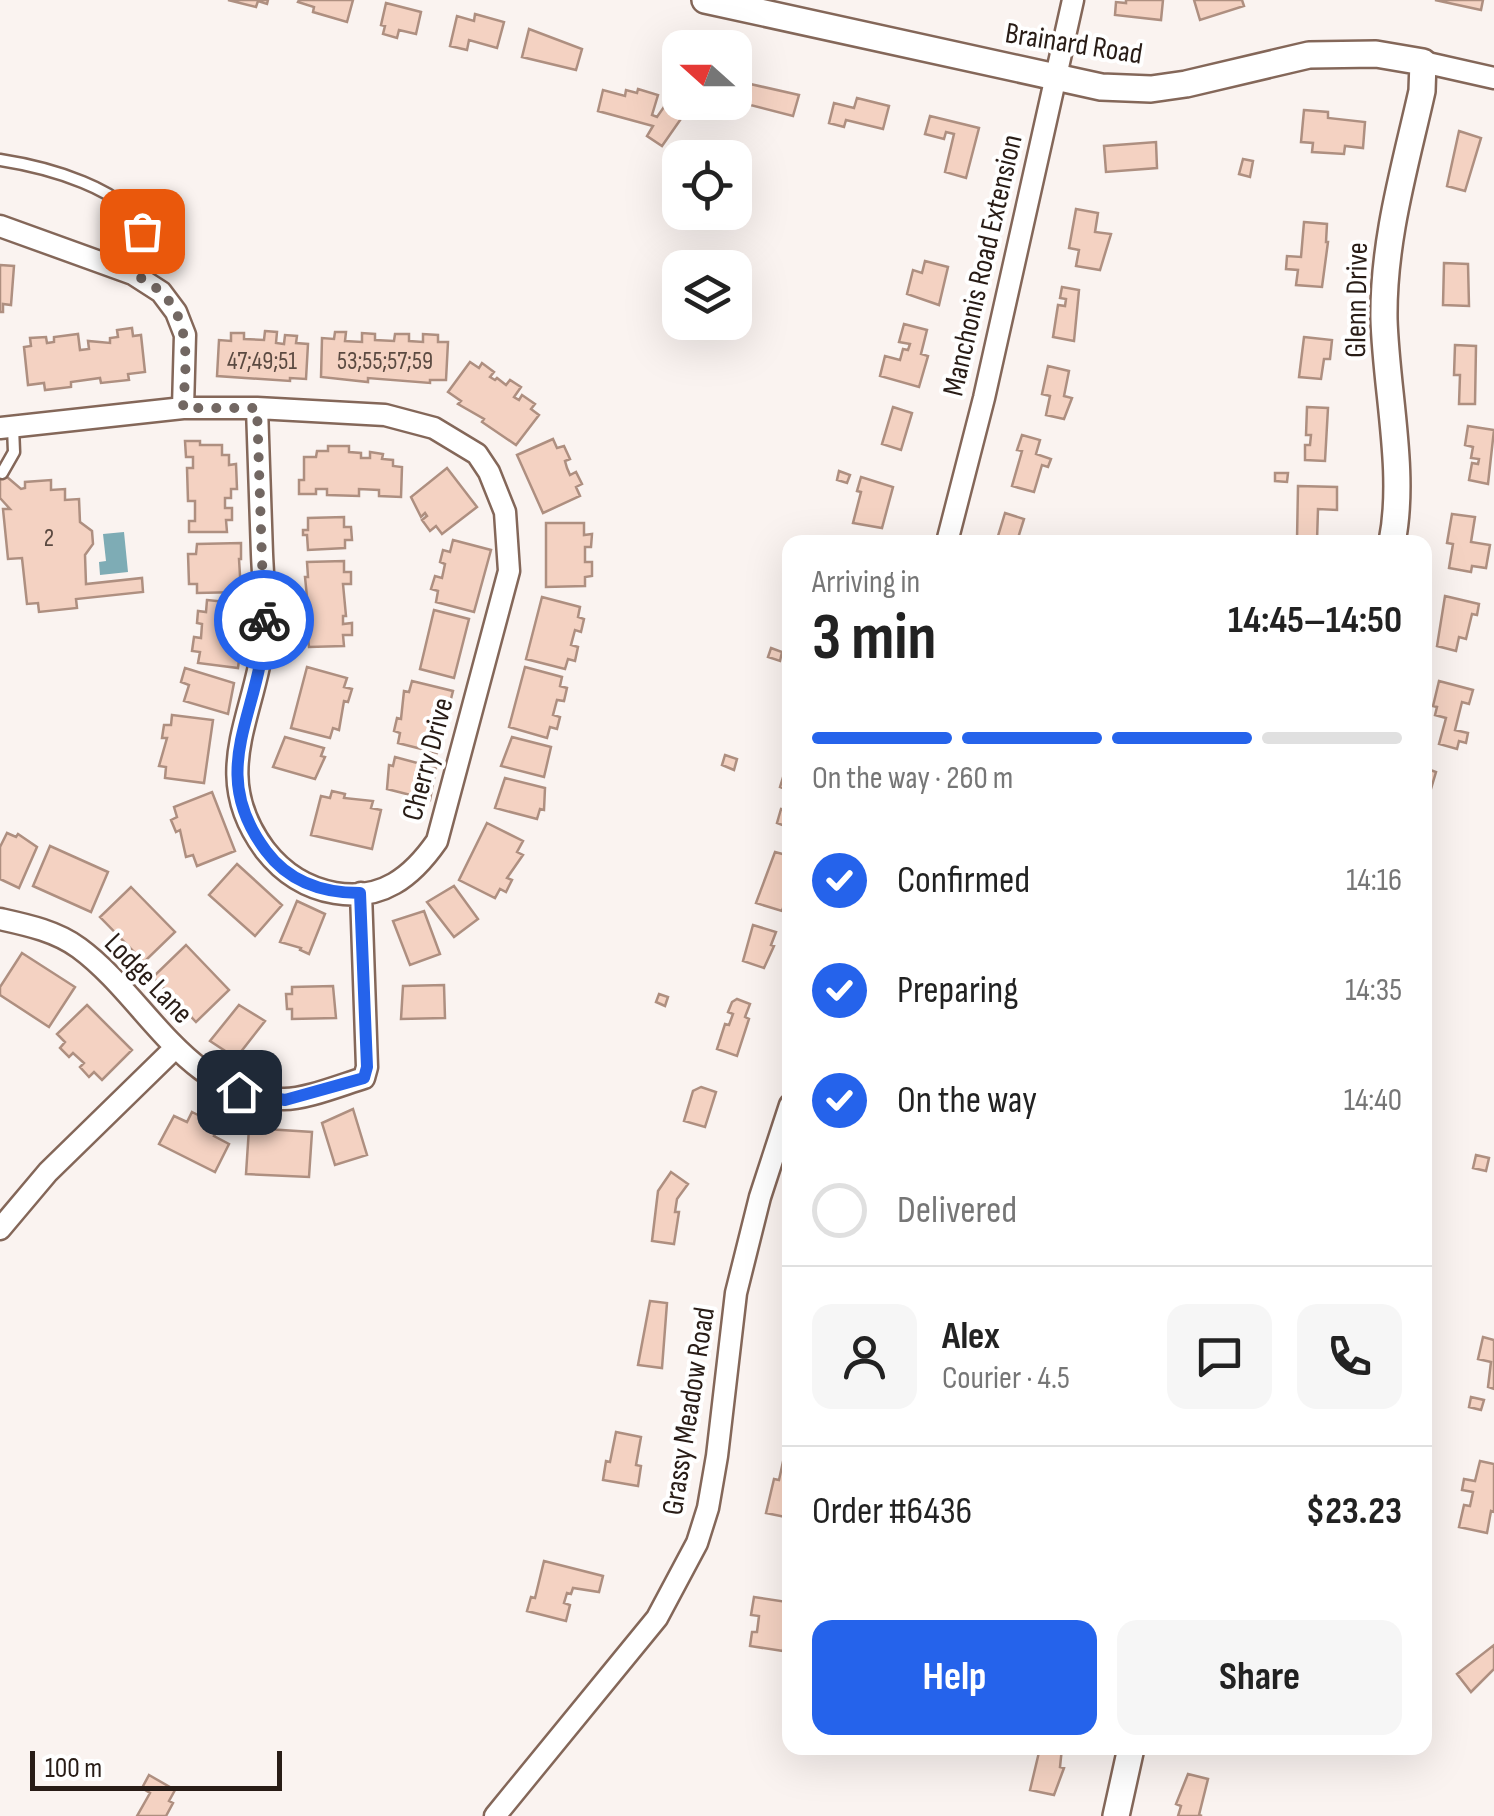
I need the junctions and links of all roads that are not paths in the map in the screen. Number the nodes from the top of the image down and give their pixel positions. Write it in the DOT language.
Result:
graph roads {
  1 [pos="705,0"];
  2 [pos="1073,0"];
  3 [pos="1423,62"];
  4 [pos="1494,78"];
  5 [pos="1055,79"];
  6 [pos="0,160"];
  7 [pos="0,226"];
  8 [pos="133,274"];
  9 [pos="183,408"];
  10 [pos="257,408"];
  11 [pos="6,428"];
  12 [pos="2,473"];
  13 [pos="949,535"];
  14 [pos="1393,535"];
  15 [pos="360,893"];
  16 [pos="0,920"];
  17 [pos="174,1048"];
  18 [pos="782,1127"];
  19 [pos="0,1229"];
  20 [pos="1129,1755"];
  21 [pos="495,1816"];
  22 [pos="1116,1816"];
  1 -- 5 [label="street, Brainard Road"];
  2 -- 5 [label="street, Manchonis Road Extension"];
  3 -- 4 [label="street, Brainard Road"];
  3 -- 5 [label="street, Brainard Road"];
  3 -- 14 [label="street, Glenn Drive"];
  5 -- 13 [label="street, Manchonis Road Extension"];
  6 -- 8 [label="lane"];
  7 -- 8 [label="street"];
  8 -- 9 [label="street"];
  9 -- 10 [label="street, Cherry Drive"];
  9 -- 11 [label="street, Cherry Drive"];
  10 -- 15 [label="street, Cherry Drive"];
  10 -- 15 [label="street, Cherry Drive"];
  11 -- 12 [label="lane"];
  15 -- 17 [label="street, Lodge Lane"];
  16 -- 17 [label="street, Lodge Lane"];
  17 -- 19 [label="street"];
  18 -- 21 [label="street, Grassy Meadow Road"];
  20 -- 22 [label="street"];
}
